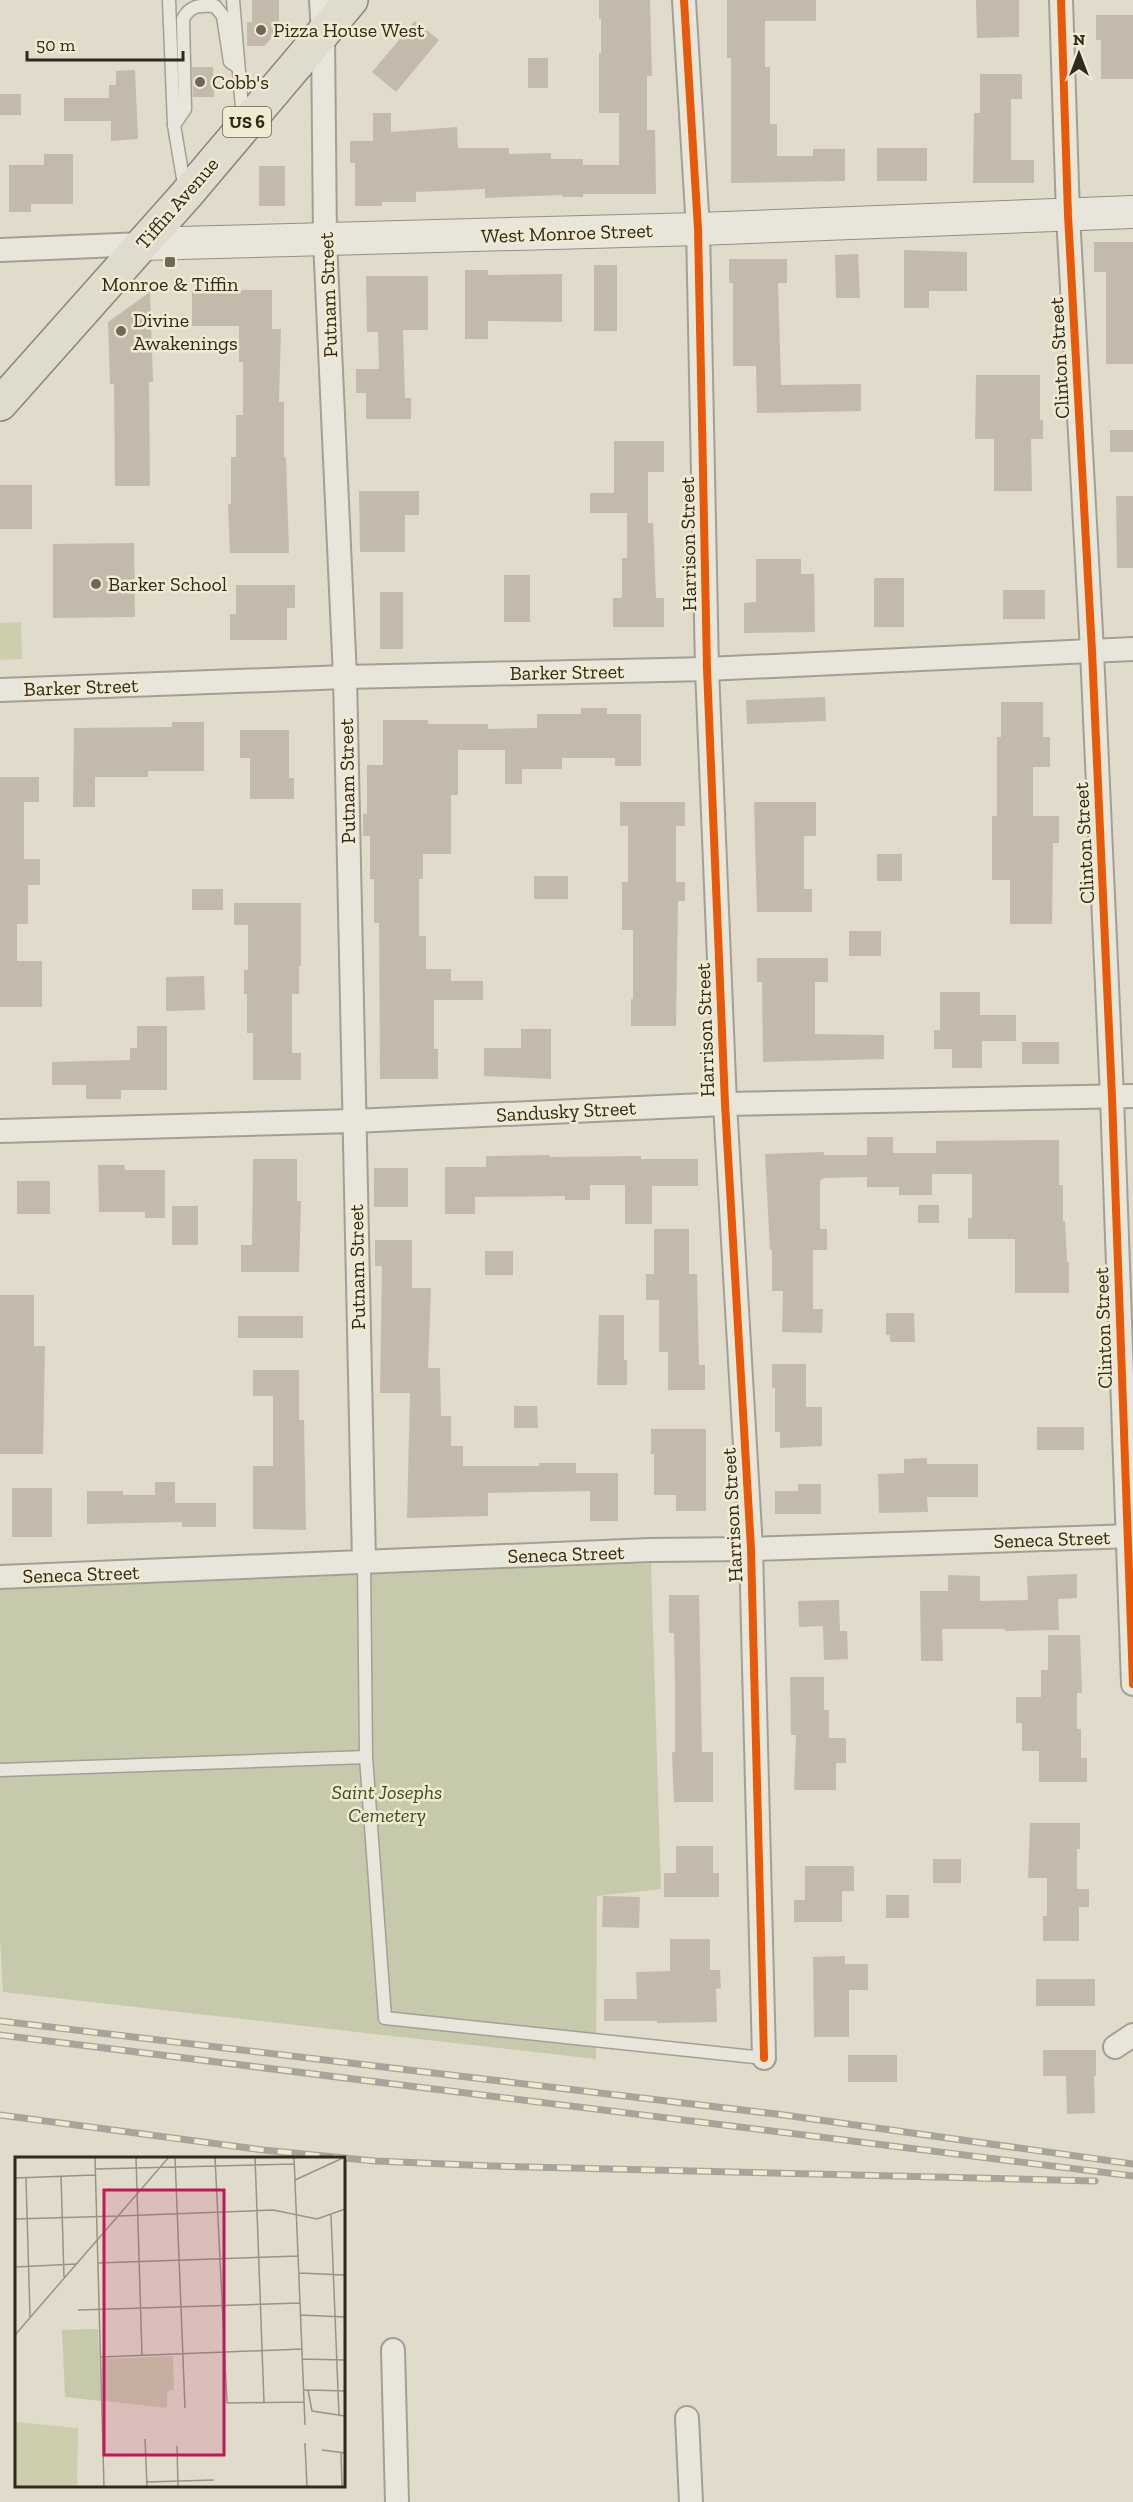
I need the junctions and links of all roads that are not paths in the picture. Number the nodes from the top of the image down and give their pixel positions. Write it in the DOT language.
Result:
graph roads {
  1 [pos="169,0"];
  2 [pos="233,0"];
  3 [pos="321,0"];
  4 [pos="351,0"];
  5 [pos="684,0"];
  6 [pos="1061,0"];
  7 [pos="323,34"];
  8 [pos="238,67"];
  9 [pos="174,125"];
  10 [pos="243,127"];
  11 [pos="186,195"];
  12 [pos="1133,212"];
  13 [pos="1068,215"];
  14 [pos="698,229"];
  15 [pos="325,240"];
  16 [pos="142,244"];
  17 [pos="0,250"];
  18 [pos="0,404"];
  19 [pos="1133,649"];
  20 [pos="1092,651"];
  21 [pos="707,669"];
  22 [pos="345,677"];
  23 [pos="0,690"];
  24 [pos="1122,1096"];
  25 [pos="725,1104"];
  26 [pos="354,1121"];
  27 [pos="0,1131"];
  28 [pos="1130,1536"];
  29 [pos="751,1549"];
  30 [pos="364,1562"];
  31 [pos="0,1577"];
  32 [pos="1133,1684"];
  33 [pos="366,1757"];
  34 [pos="0,1770"];
  35 [pos="764,2058"];
  36 [pos="393,2350"];
  37 [pos="687,2418"];
  38 [pos="397,2502"];
  39 [pos="691,2502"];
  1 -- 9 [label="lane"];
  2 -- 8 [label="lane"];
  3 -- 7 [label="street, Putnam Street"];
  4 -- 7 [label="main road, Tiffin Avenue / US 6"];
  5 -- 14 [label="street, Harrison Street"];
  6 -- 13 [label="street, Clinton Street"];
  7 -- 10 [label="main road, Tiffin Avenue / US 6"];
  7 -- 15 [label="street, Putnam Street"];
  8 -- 9 [label="lane"];
  8 -- 10 [label="lane"];
  9 -- 11 [label="lane"];
  10 -- 11 [label="main road, Tiffin Avenue / US 6"];
  11 -- 16 [label="main road, Tiffin Avenue / US 6"];
  12 -- 13 [label="main road, West Monroe Street"];
  13 -- 14 [label="main road, West Monroe Street"];
  13 -- 20 [label="street, Clinton Street"];
  14 -- 15 [label="main road, West Monroe Street"];
  14 -- 21 [label="street, Harrison Street"];
  15 -- 16 [label="main road, West Monroe Street"];
  15 -- 22 [label="street, Putnam Street"];
  16 -- 17 [label="street, West Monroe Street"];
  16 -- 18 [label="main road, Tiffin Avenue / US 6"];
  19 -- 20 [label="street, Barker Street"];
  20 -- 21 [label="street, Barker Street"];
  20 -- 24 [label="street, Clinton Street"];
  21 -- 22 [label="street, Barker Street"];
  21 -- 25 [label="street, Harrison Street"];
  22 -- 23 [label="street, Barker Street"];
  22 -- 26 [label="street, Putnam Street"];
  24 -- 25 [label="street, Sandusky Street"];
  24 -- 28 [label="street, Clinton Street"];
  25 -- 26 [label="street, Sandusky Street"];
  25 -- 29 [label="street, Harrison Street"];
  26 -- 27 [label="street, Sandusky Street"];
  26 -- 30 [label="street, Putnam Street"];
  28 -- 29 [label="street, Seneca Street"];
  28 -- 32 [label="street, Clinton Street"];
  29 -- 30 [label="street, Seneca Street"];
  29 -- 35 [label="street, Harrison Street"];
  30 -- 31 [label="street, Seneca Street"];
  30 -- 33 [label="lane"];
  33 -- 34 [label="lane"];
  33 -- 35 [label="lane"];
  36 -- 38 [label="street"];
  37 -- 39 [label="street"];
}
